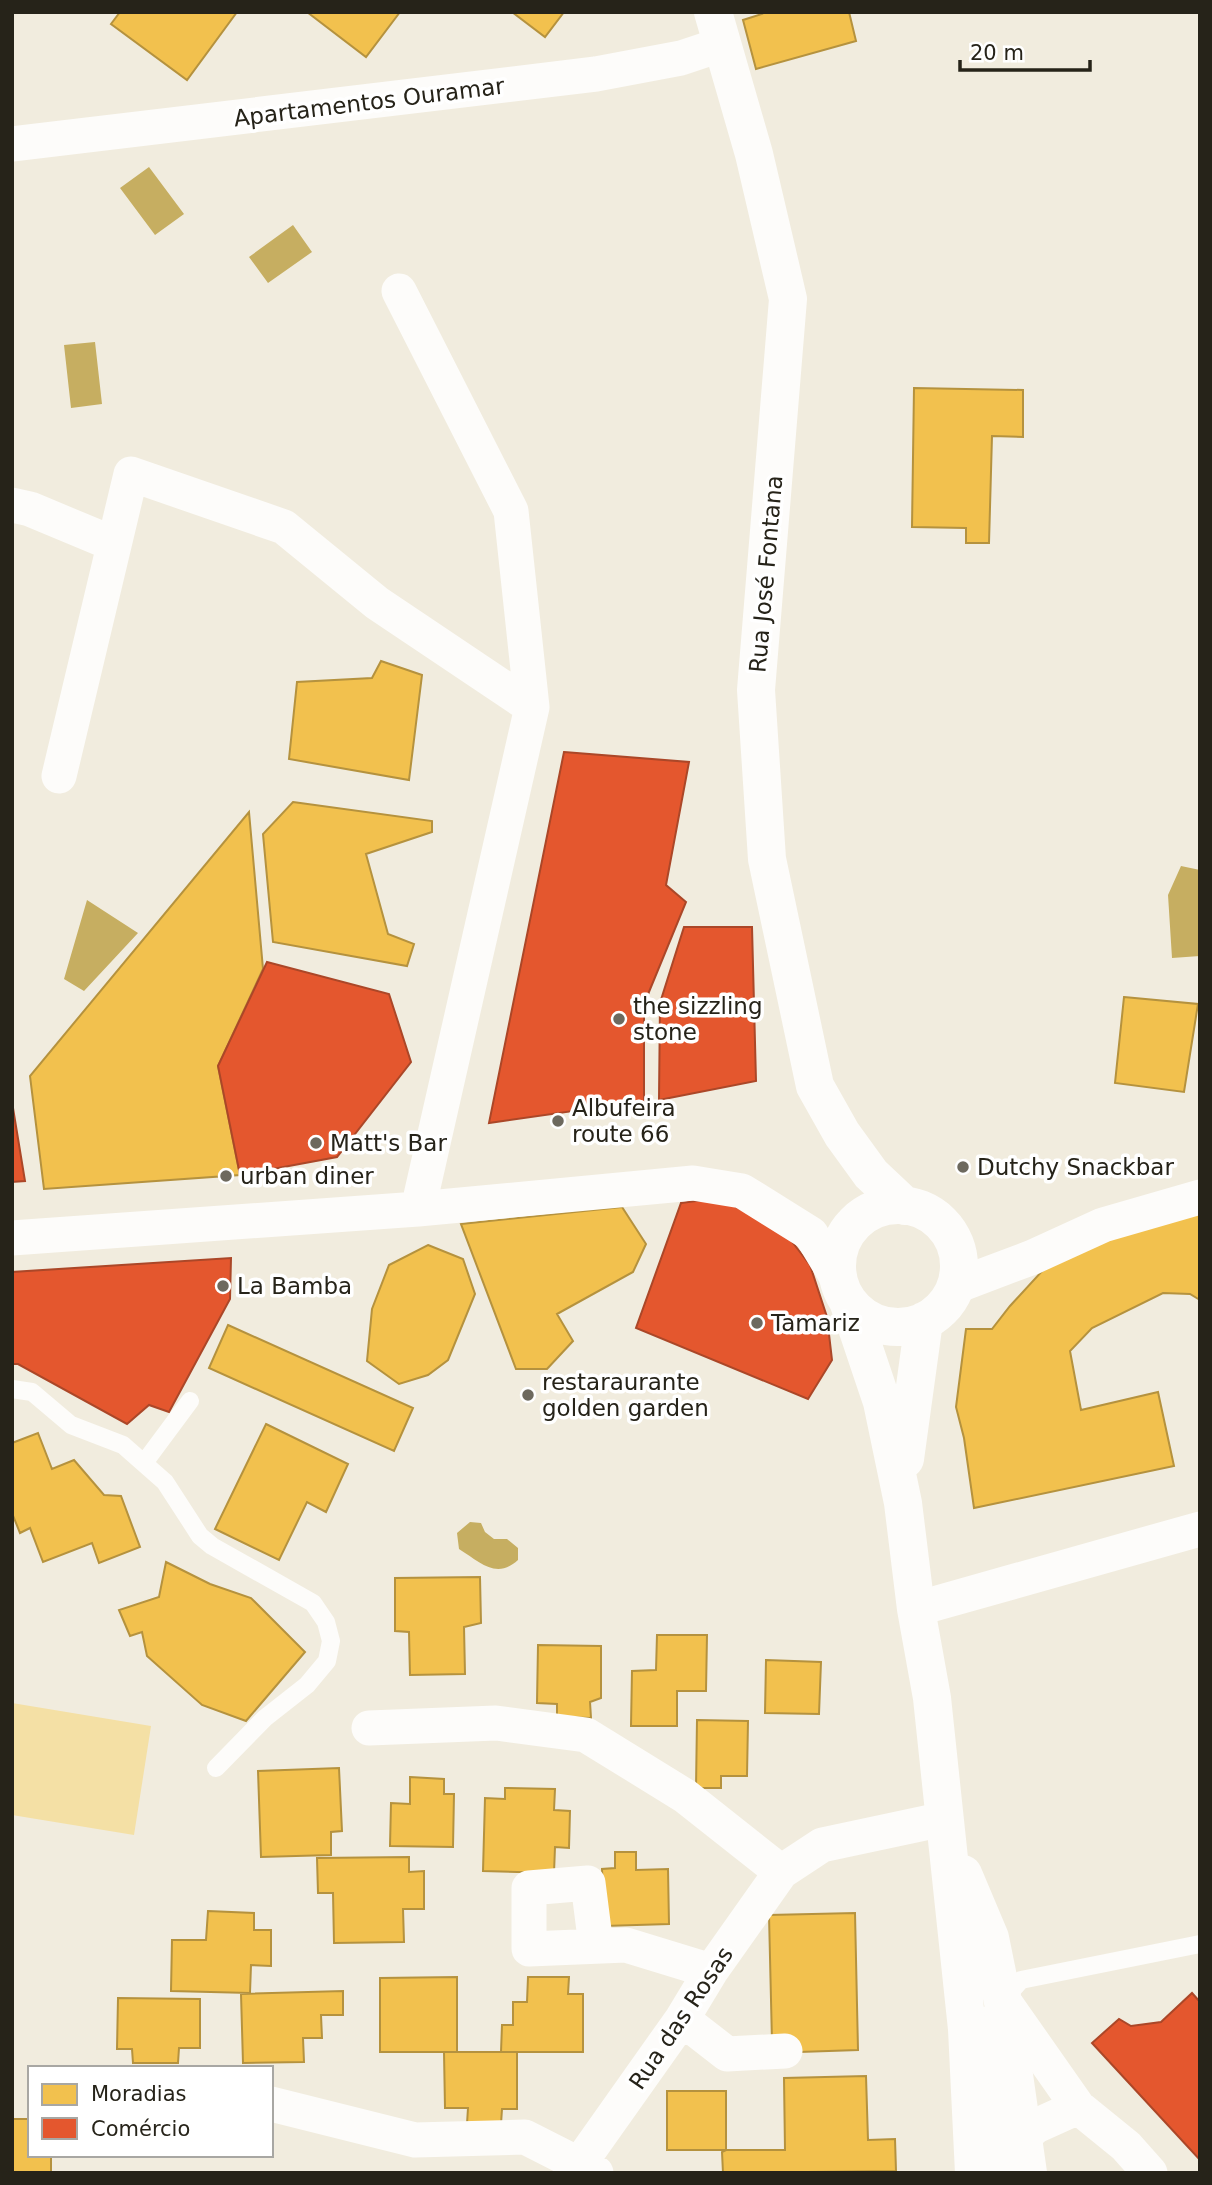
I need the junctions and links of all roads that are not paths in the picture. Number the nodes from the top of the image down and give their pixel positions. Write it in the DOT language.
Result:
graph roads {
  1 [pos="718,28"];
  2 [pos="12,145"];
  3 [pos="399,292"];
  4 [pos="12,505"];
  5 [pos="114,544"];
  6 [pos="532,707"];
  7 [pos="59,776"];
  8 [pos="842,1134"];
  9 [pos="1200,1197"];
  10 [pos="905,1206"];
  11 [pos="418,1209"];
  12 [pos="850,1227"];
  13 [pos="12,1238"];
  14 [pos="956,1286"];
  15 [pos="844,1292"];
  16 [pos="924,1321"];
  17 [pos="12,1389"];
  18 [pos="190,1401"];
  19 [pos="144,1463"];
  20 [pos="903,1503"];
  21 [pos="1200,1529"];
  22 [pos="916,1608"];
  23 [pos="369,1728"];
  24 [pos="216,1768"];
  25 [pos="944,1819"];
  26 [pos="781,1872"];
  27 [pos="1200,1944"];
  28 [pos="596,1946"];
  29 [pos="711,1971"];
  30 [pos="962,1984"];
  31 [pos="1003,2000"];
  32 [pos="682,2019"];
  33 [pos="785,2051"];
  34 [pos="273,2104"];
  35 [pos="1078,2107"];
  36 [pos="1026,2155"];
  37 [pos="583,2169"];
  38 [pos="974,2173"];
  39 [pos="1005,2173"];
  40 [pos="1150,2173"];
  1 -- 2 [label="street, Apartamentos Ouramar"];
  1 -- 8 [label="street, Rua José Fontana"];
  3 -- 6 [label="street"];
  4 -- 5 [label="street"];
  5 -- 6 [label="street"];
  5 -- 7 [label="street"];
  6 -- 11 [label="street"];
  8 -- 10 [label="street, Rua José Fontana"];
  8 -- 12 [label="street, Rua José Fontana"];
  9 -- 14 [label="street"];
  10 -- 12 [label="street"];
  10 -- 14 [label="street"];
  11 -- 13 [label="street"];
  11 -- 15 [label="street"];
  12 -- 15 [label="street"];
  14 -- 16 [label="street"];
  15 -- 16 [label="street"];
  15 -- 20 [label="street"];
  16 -- 20 [label="street"];
  17 -- 19 [label="lane"];
  18 -- 19 [label="lane"];
  19 -- 24 [label="lane"];
  20 -- 22 [label="street"];
  21 -- 22 [label="street"];
  22 -- 25 [label="street"];
  23 -- 26 [label="street"];
  25 -- 26 [label="street, Rua das Rosas"];
  25 -- 30 [label="street"];
  25 -- 31 [label="street"];
  26 -- 29 [label="street, Rua das Rosas"];
  27 -- 31 [label="lane"];
  28 -- 29 [label="street"];
  29 -- 32 [label="street, Rua das Rosas"];
  30 -- 38 [label="street"];
  30 -- 39 [label="street"];
  31 -- 35 [label="street"];
  31 -- 36 [label="street"];
  32 -- 33 [label="street"];
  32 -- 37 [label="street, Rua das Rosas"];
  34 -- 37 [label="street, Rua das Rosas"];
  35 -- 36 [label="street"];
  35 -- 40 [label="street"];
  36 -- 39 [label="street"];
}
